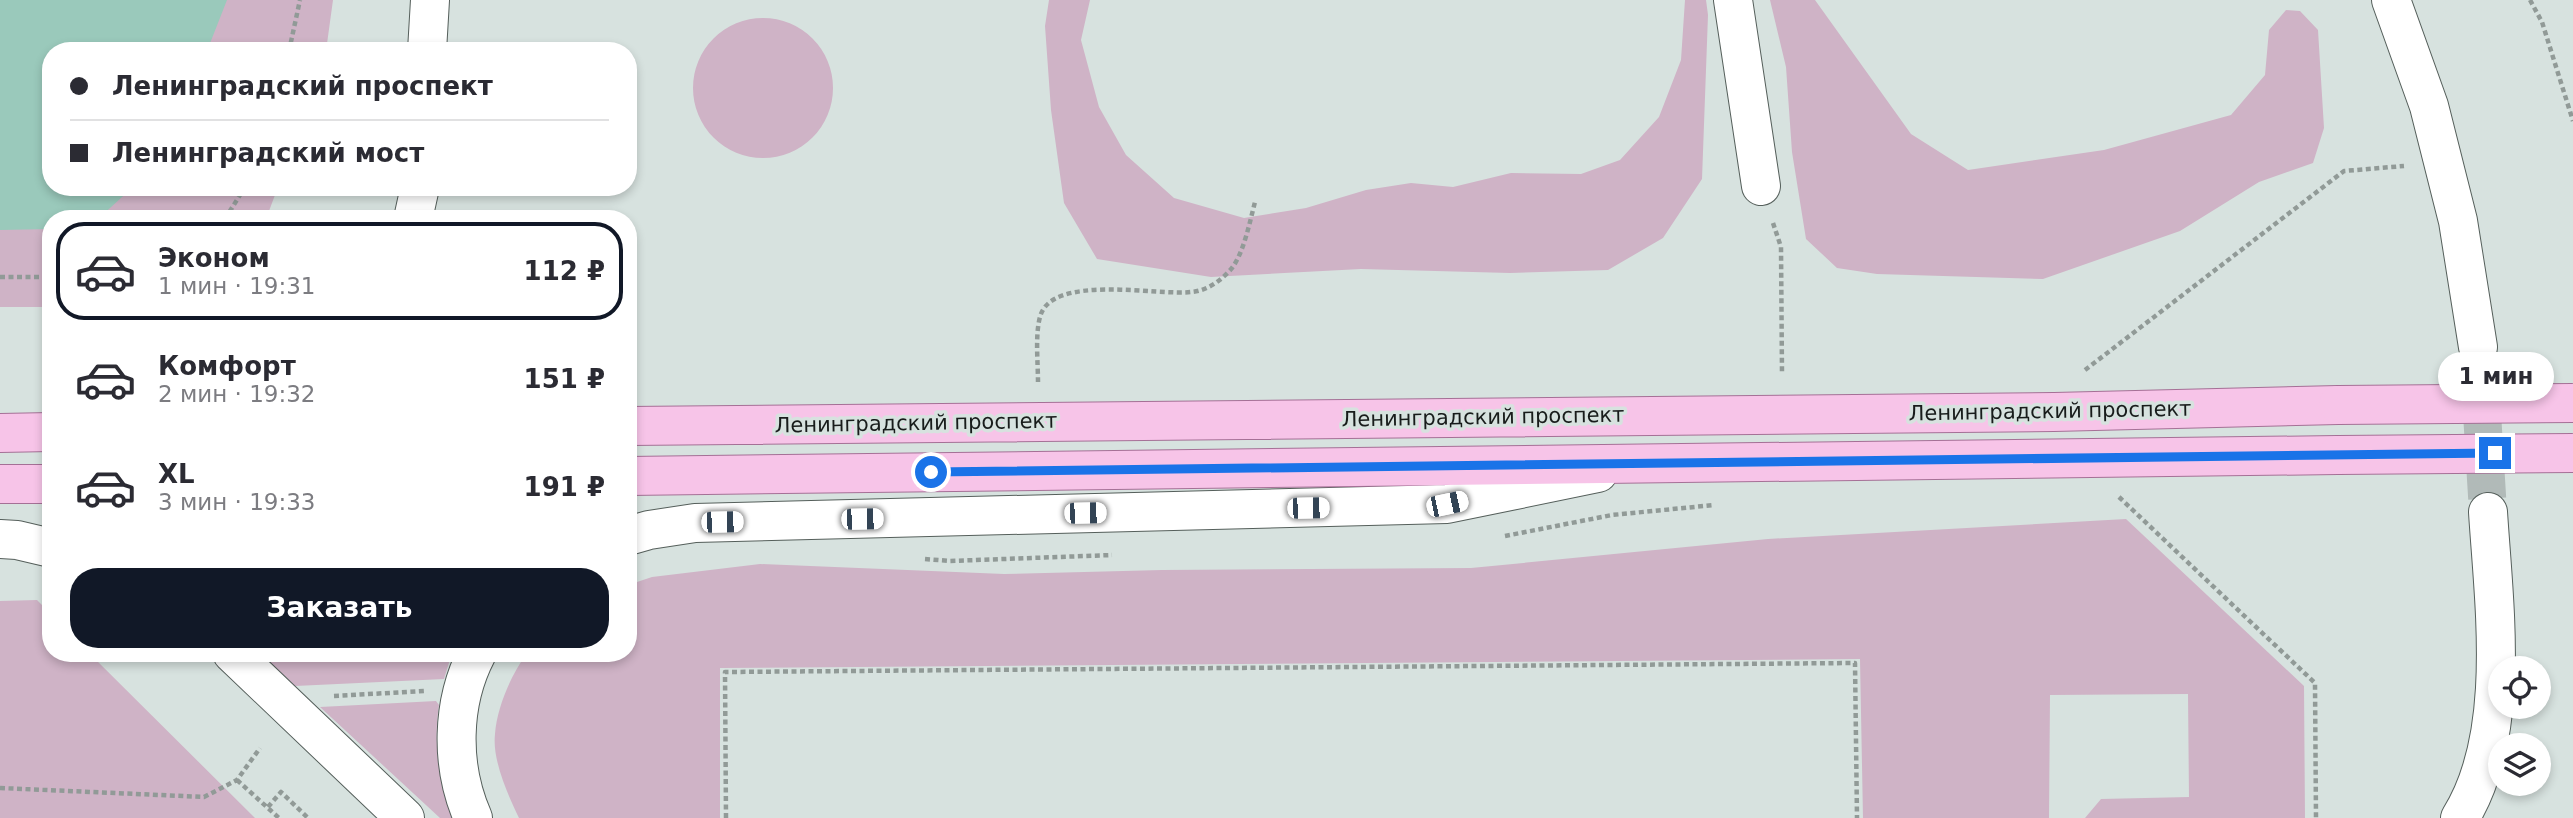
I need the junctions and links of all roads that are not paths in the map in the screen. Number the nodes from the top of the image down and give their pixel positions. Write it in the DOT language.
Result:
graph roads {
  1 [pos="430,0"];
  2 [pos="1733,0"];
  3 [pos="2391,0"];
  4 [pos="428,42"];
  5 [pos="1761,186"];
  6 [pos="2478,347"];
  7 [pos="2573,403"];
  8 [pos="637,426"];
  9 [pos="42,432"];
  10 [pos="0,433"];
  11 [pos="2573,453"];
  12 [pos="1646,463"];
  13 [pos="637,476"];
  14 [pos="0,484"];
  15 [pos="42,484"];
  16 [pos="2488,512"];
  17 [pos="637,533"];
  18 [pos="0,539"];
  19 [pos="42,546"];
  20 [pos="241,662"];
  21 [pos="472,662"];
  22 [pos="405,818"];
  23 [pos="472,818"];
  24 [pos="2460,818"];
  1 -- 4 [label="street"];
  2 -- 5 [label="street"];
  3 -- 6 [label="street"];
  7 -- 8 [label="main road, Ленинградский проспект, bridge"];
  9 -- 10 [label="main road"];
  11 -- 12 [label="main road, bridge"];
  12 -- 13 [label="main road"];
  12 -- 17 [label="street"];
  14 -- 15 [label="main road"];
  16 -- 24 [label="street"];
  18 -- 19 [label="street"];
  20 -- 22 [label="street"];
  21 -- 23 [label="street"];
}
